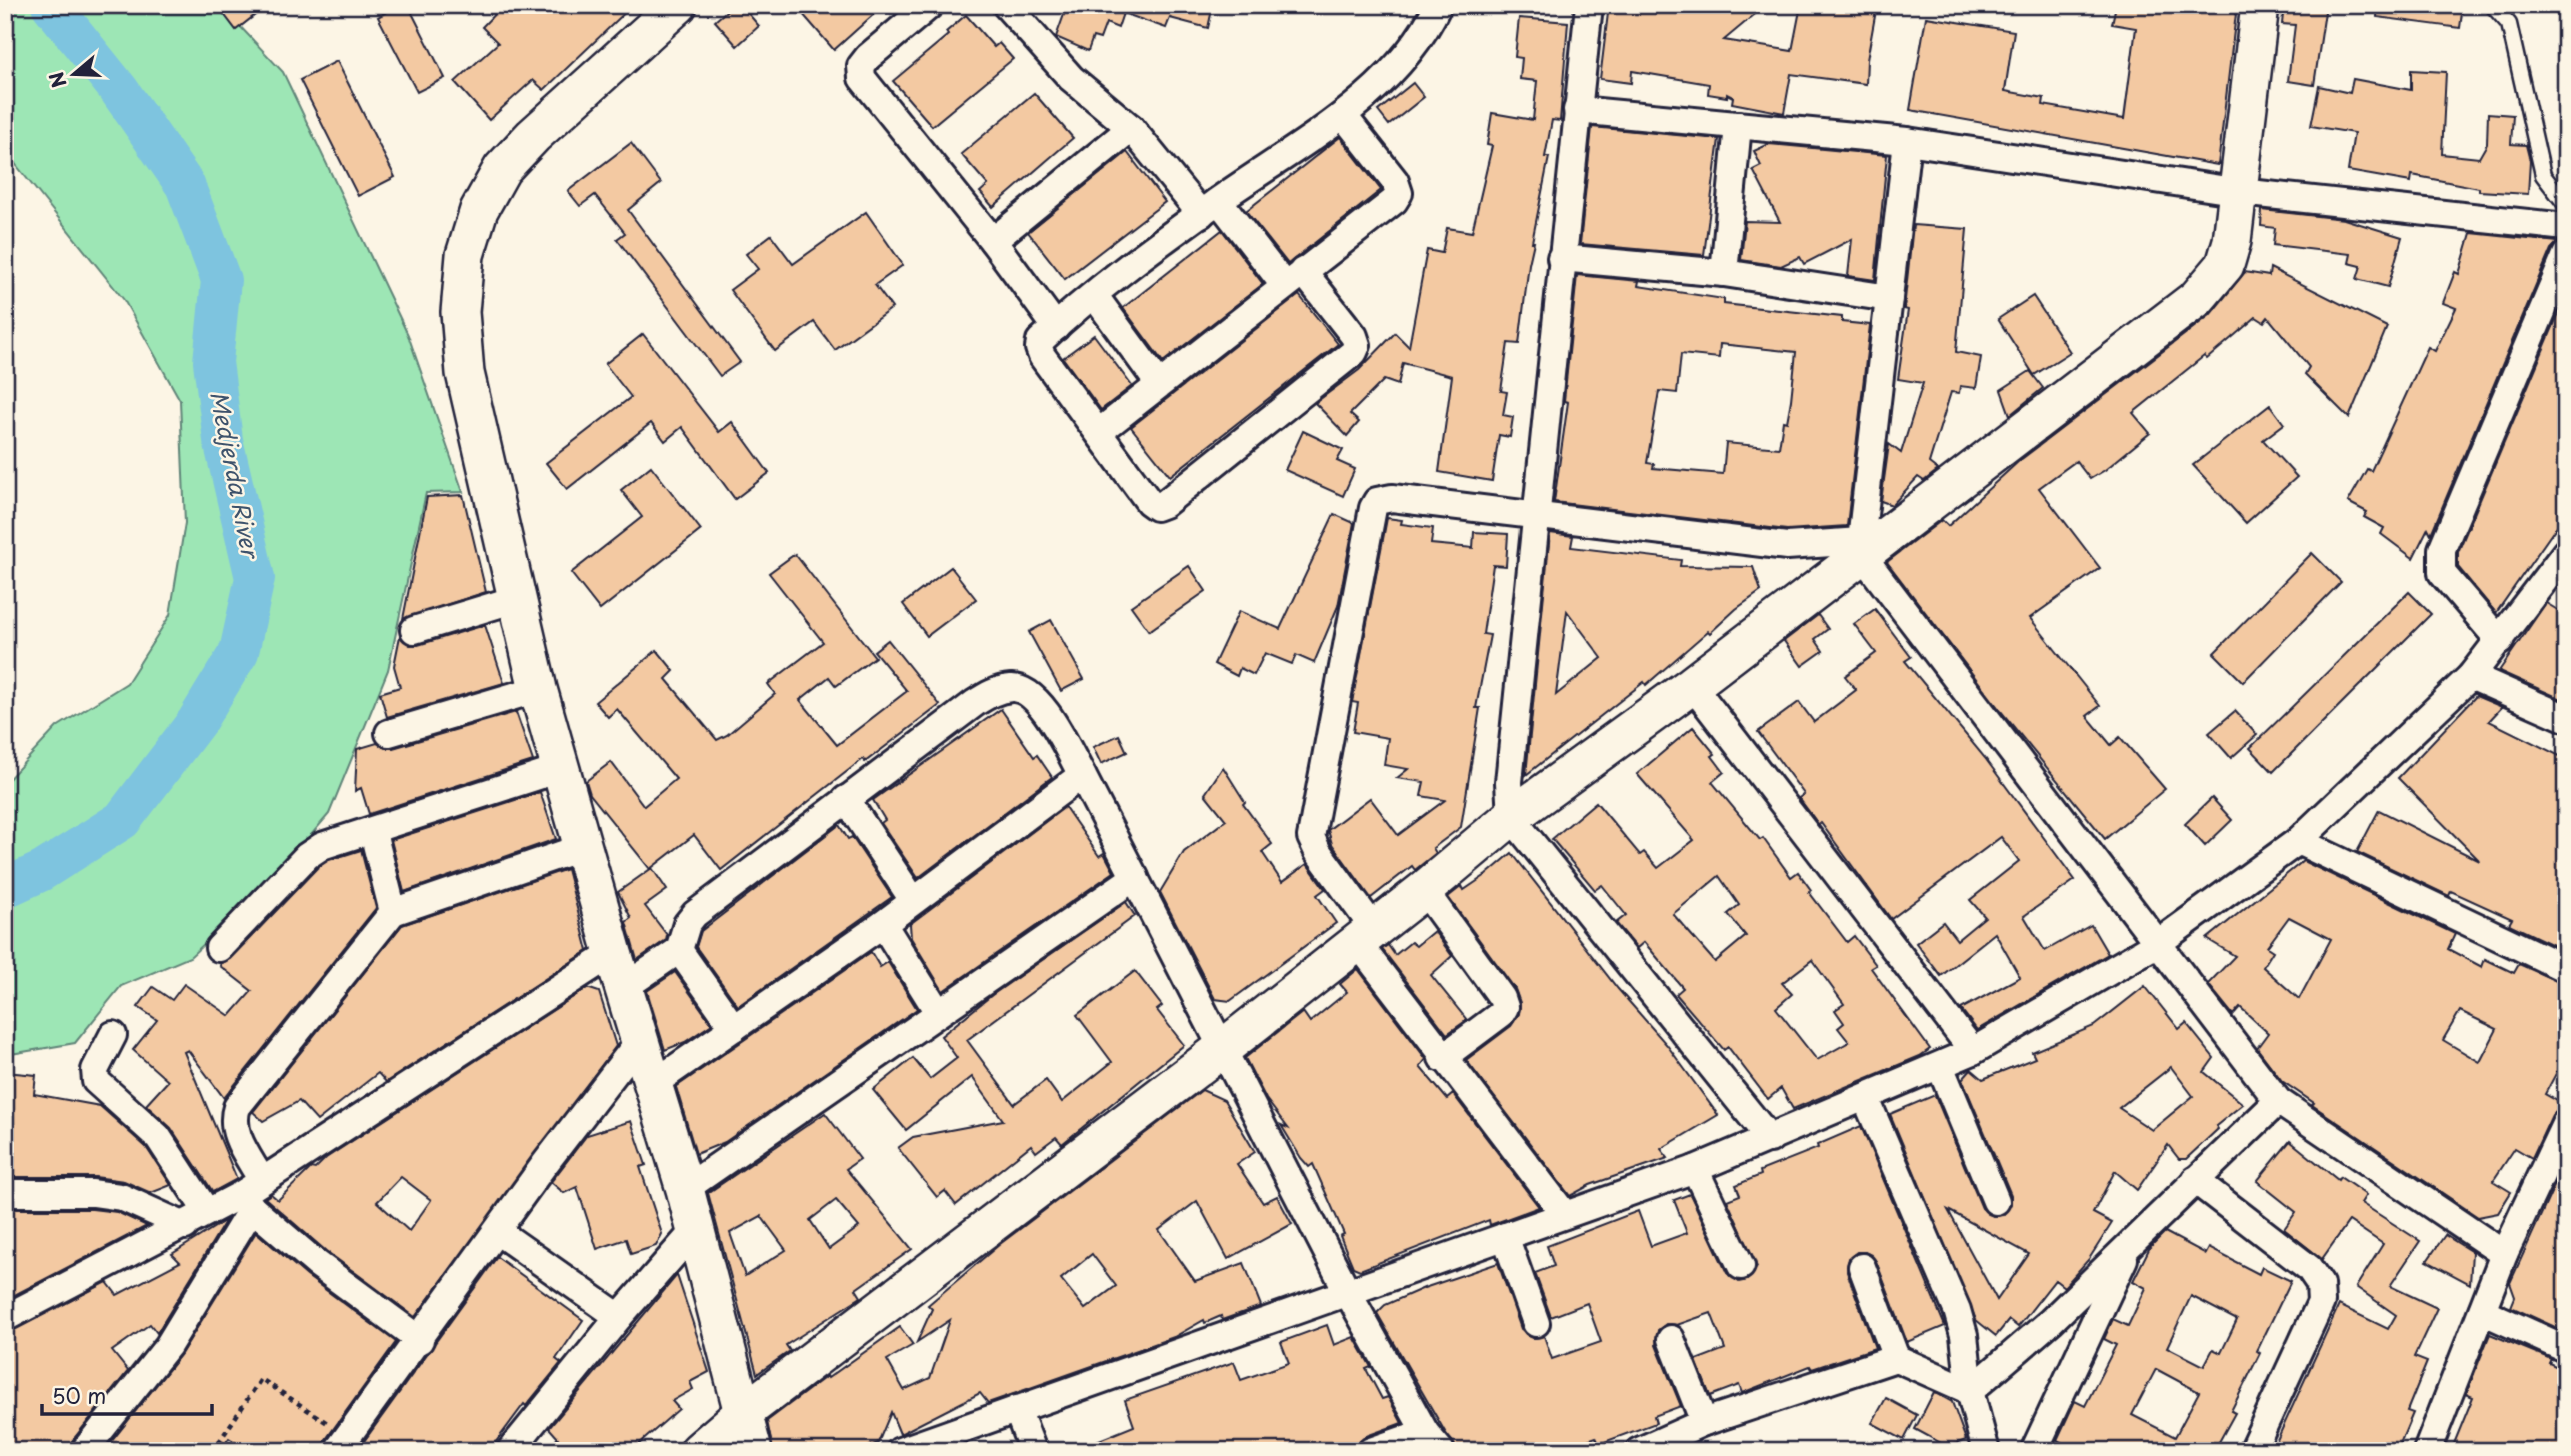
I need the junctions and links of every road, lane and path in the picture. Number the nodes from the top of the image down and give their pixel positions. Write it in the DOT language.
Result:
graph roads {
  1 [pos="678,5"];
  2 [pos="930,5"];
  3 [pos="1006,5"];
  4 [pos="1438,5"];
  5 [pos="2260,5"];
  6 [pos="2492,5"];
  7 [pos="1585,6"];
  8 [pos="1577,110"];
  9 [pos="1343,115"];
  10 [pos="1738,125"];
  11 [pos="1131,128"];
  12 [pos="1907,141"];
  13 [pos="2240,192"];
  14 [pos="2566,205"];
  15 [pos="1210,207"];
  16 [pos="2566,227"];
  17 [pos="993,241"];
  18 [pos="2566,255"];
  19 [pos="1560,258"];
  20 [pos="1724,273"];
  21 [pos="1294,278"];
  22 [pos="1094,295"];
  23 [pos="1889,298"];
  24 [pos="1056,327"];
  25 [pos="1159,384"];
  26 [pos="1098,432"];
  27 [pos="1535,517"];
  28 [pos="1861,548"];
  29 [pos="2566,552"];
  30 [pos="516,599"];
  31 [pos="414,630"];
  32 [pos="2500,641"];
  33 [pos="2471,676"];
  34 [pos="1692,685"];
  35 [pos="538,689"];
  36 [pos="2566,718"];
  37 [pos="389,733"];
  38 [pos="560,769"];
  39 [pos="1082,775"];
  40 [pos="846,799"];
  41 [pos="1511,817"];
  42 [pos="373,832"];
  43 [pos="2298,841"];
  44 [pos="583,847"];
  45 [pos="1135,877"];
  46 [pos="1424,890"];
  47 [pos="913,900"];
  48 [pos="393,912"];
  49 [pos="883,924"];
  50 [pos="1366,936"];
  51 [pos="2158,943"];
  52 [pos="219,948"];
  53 [pos="679,950"];
  54 [pos="613,953"];
  55 [pos="2566,969"];
  56 [pos="625,987"];
  57 [pos="938,1012"];
  58 [pos="734,1028"];
  59 [pos="113,1035"];
  60 [pos="640,1040"];
  61 [pos="1222,1049"];
  62 [pos="1973,1052"];
  63 [pos="1442,1058"];
  64 [pos="1940,1066"];
  65 [pos="653,1084"];
  66 [pos="1866,1099"];
  67 [pos="2278,1101"];
  68 [pos="2566,1122"];
  69 [pos="1770,1139"];
  70 [pos="1695,1169"];
  71 [pos="2195,1180"];
  72 [pos="685,1189"];
  73 [pos="5,1193"];
  74 [pos="252,1194"];
  75 [pos="1996,1200"];
  76 [pos="1565,1215"];
  77 [pos="196,1219"];
  78 [pos="695,1230"];
  79 [pos="498,1231"];
  80 [pos="1505,1236"];
  81 [pos="2131,1245"];
  82 [pos="2504,1254"];
  83 [pos="1741,1266"];
  84 [pos="1862,1267"];
  85 [pos="1347,1291"];
  86 [pos="2482,1311"];
  87 [pos="619,1317"];
  88 [pos="5,1318"];
  89 [pos="1536,1323"];
  90 [pos="1671,1339"];
  91 [pos="420,1340"];
  92 [pos="2566,1349"];
  93 [pos="1896,1358"];
  94 [pos="1970,1391"];
  95 [pos="1017,1409"];
  96 [pos="743,1413"];
  97 [pos="1704,1422"];
  98 [pos="1433,1441"];
  99 [pos="342,1443"];
  100 [pos="85,1451"];
  101 [pos="213,1451"];
  102 [pos="510,1451"];
  103 [pos="699,1451"];
  104 [pos="753,1451"];
  105 [pos="900,1451"];
  106 [pos="1033,1451"];
  107 [pos="1371,1451"];
  108 [pos="1639,1451"];
  109 [pos="1986,1451"];
  110 [pos="2034,1451"];
  111 [pos="2252,1451"];
  112 [pos="2427,1451"];
  1 -- 30 [label="street"];
  2 -- 17 [label="street"];
  3 -- 11 [label="street"];
  4 -- 9 [label="street"];
  5 -- 13 [label="street"];
  6 -- 14 [label="lane"];
  7 -- 8 [label="street"];
  8 -- 10 [label="street"];
  8 -- 19 [label="street"];
  9 -- 15 [label="street"];
  9 -- 21 [label="street"];
  10 -- 12 [label="street"];
  10 -- 20 [label="street"];
  11 -- 15 [label="street"];
  11 -- 17 [label="street"];
  12 -- 13 [label="street"];
  12 -- 23 [label="street"];
  13 -- 16 [label="street"];
  13 -- 28 [label="street"];
  15 -- 21 [label="street"];
  15 -- 22 [label="street"];
  17 -- 24 [label="street"];
  18 -- 32 [label="street"];
  19 -- 20 [label="street"];
  19 -- 27 [label="street"];
  20 -- 23 [label="street"];
  21 -- 25 [label="street"];
  21 -- 26 [label="street"];
  22 -- 24 [label="street"];
  22 -- 25 [label="street"];
  23 -- 28 [label="street"];
  24 -- 26 [label="street"];
  25 -- 26 [label="street"];
  27 -- 28 [label="street"];
  27 -- 41 [label="street"];
  27 -- 50 [label="street"];
  28 -- 34 [label="street"];
  28 -- 51 [label="street"];
  29 -- 32 [label="street"];
  30 -- 31 [label="street"];
  30 -- 35 [label="street"];
  32 -- 33 [label="street"];
  33 -- 36 [label="street"];
  33 -- 43 [label="street"];
  34 -- 41 [label="street"];
  34 -- 62 [label="street"];
  35 -- 37 [label="street"];
  35 -- 38 [label="street"];
  38 -- 42 [label="street"];
  38 -- 44 [label="street"];
  39 -- 40 [label="street"];
  39 -- 45 [label="street"];
  39 -- 47 [label="street"];
  40 -- 47 [label="street"];
  40 -- 53 [label="street"];
  41 -- 46 [label="street"];
  41 -- 69 [label="street"];
  42 -- 48 [label="street"];
  42 -- 52 [label="street"];
  43 -- 51 [label="street"];
  43 -- 55 [label="street"];
  44 -- 48 [label="street"];
  44 -- 54 [label="street"];
  45 -- 57 [label="street"];
  45 -- 61 [label="street"];
  46 -- 50 [label="street"];
  46 -- 63 [label="street"];
  47 -- 49 [label="street"];
  48 -- 74 [label="street"];
  49 -- 57 [label="street"];
  49 -- 58 [label="street"];
  50 -- 61 [label="street"];
  50 -- 63 [label="street"];
  51 -- 62 [label="street"];
  51 -- 67 [label="street"];
  53 -- 56 [label="street"];
  53 -- 58 [label="street"];
  54 -- 56 [label="street"];
  54 -- 74 [label="street"];
  56 -- 60 [label="street"];
  57 -- 72 [label="street"];
  58 -- 65 [label="street"];
  59 -- 77 [label="street"];
  60 -- 65 [label="street"];
  60 -- 79 [label="street"];
  61 -- 85 [label="street"];
  61 -- 96 [label="street"];
  62 -- 64 [label="street"];
  63 -- 76 [label="street"];
  64 -- 66 [label="street"];
  64 -- 75 [label="street"];
  65 -- 72 [label="street"];
  66 -- 69 [label="street"];
  66 -- 94 [label="street"];
  67 -- 71 [label="street"];
  67 -- 82 [label="street"];
  68 -- 82 [label="street"];
  69 -- 70 [label="street"];
  70 -- 76 [label="street"];
  70 -- 83 [label="street"];
  71 -- 81 [label="street"];
  71 -- 111 [label="street"];
  72 -- 78 [label="street"];
  73 -- 77 [label="street"];
  74 -- 77 [label="street"];
  74 -- 91 [label="street"];
  74 -- 100 [label="street"];
  76 -- 80 [label="street"];
  77 -- 88 [label="street"];
  78 -- 87 [label="street"];
  78 -- 96 [label="street"];
  79 -- 87 [label="street"];
  79 -- 91 [label="street"];
  80 -- 85 [label="street"];
  80 -- 89 [label="street"];
  81 -- 94 [label="street"];
  81 -- 110 [label="street"];
  82 -- 86 [label="street"];
  84 -- 93 [label="street"];
  85 -- 95 [label="street"];
  85 -- 98 [label="street"];
  86 -- 92 [label="street"];
  86 -- 112 [label="street"];
  87 -- 102 [label="street"];
  90 -- 97 [label="street"];
  91 -- 99 [label="street"];
  93 -- 94 [label="street"];
  93 -- 97 [label="street"];
  94 -- 109 [label="street"];
  95 -- 105 [label="street"];
  95 -- 106 [label="street"];
  96 -- 103 [label="street"];
  96 -- 104 [label="street"];
  97 -- 108 [label="street"];
  98 -- 107 [label="street"];
  99 -- 101 [label="path"];
}
